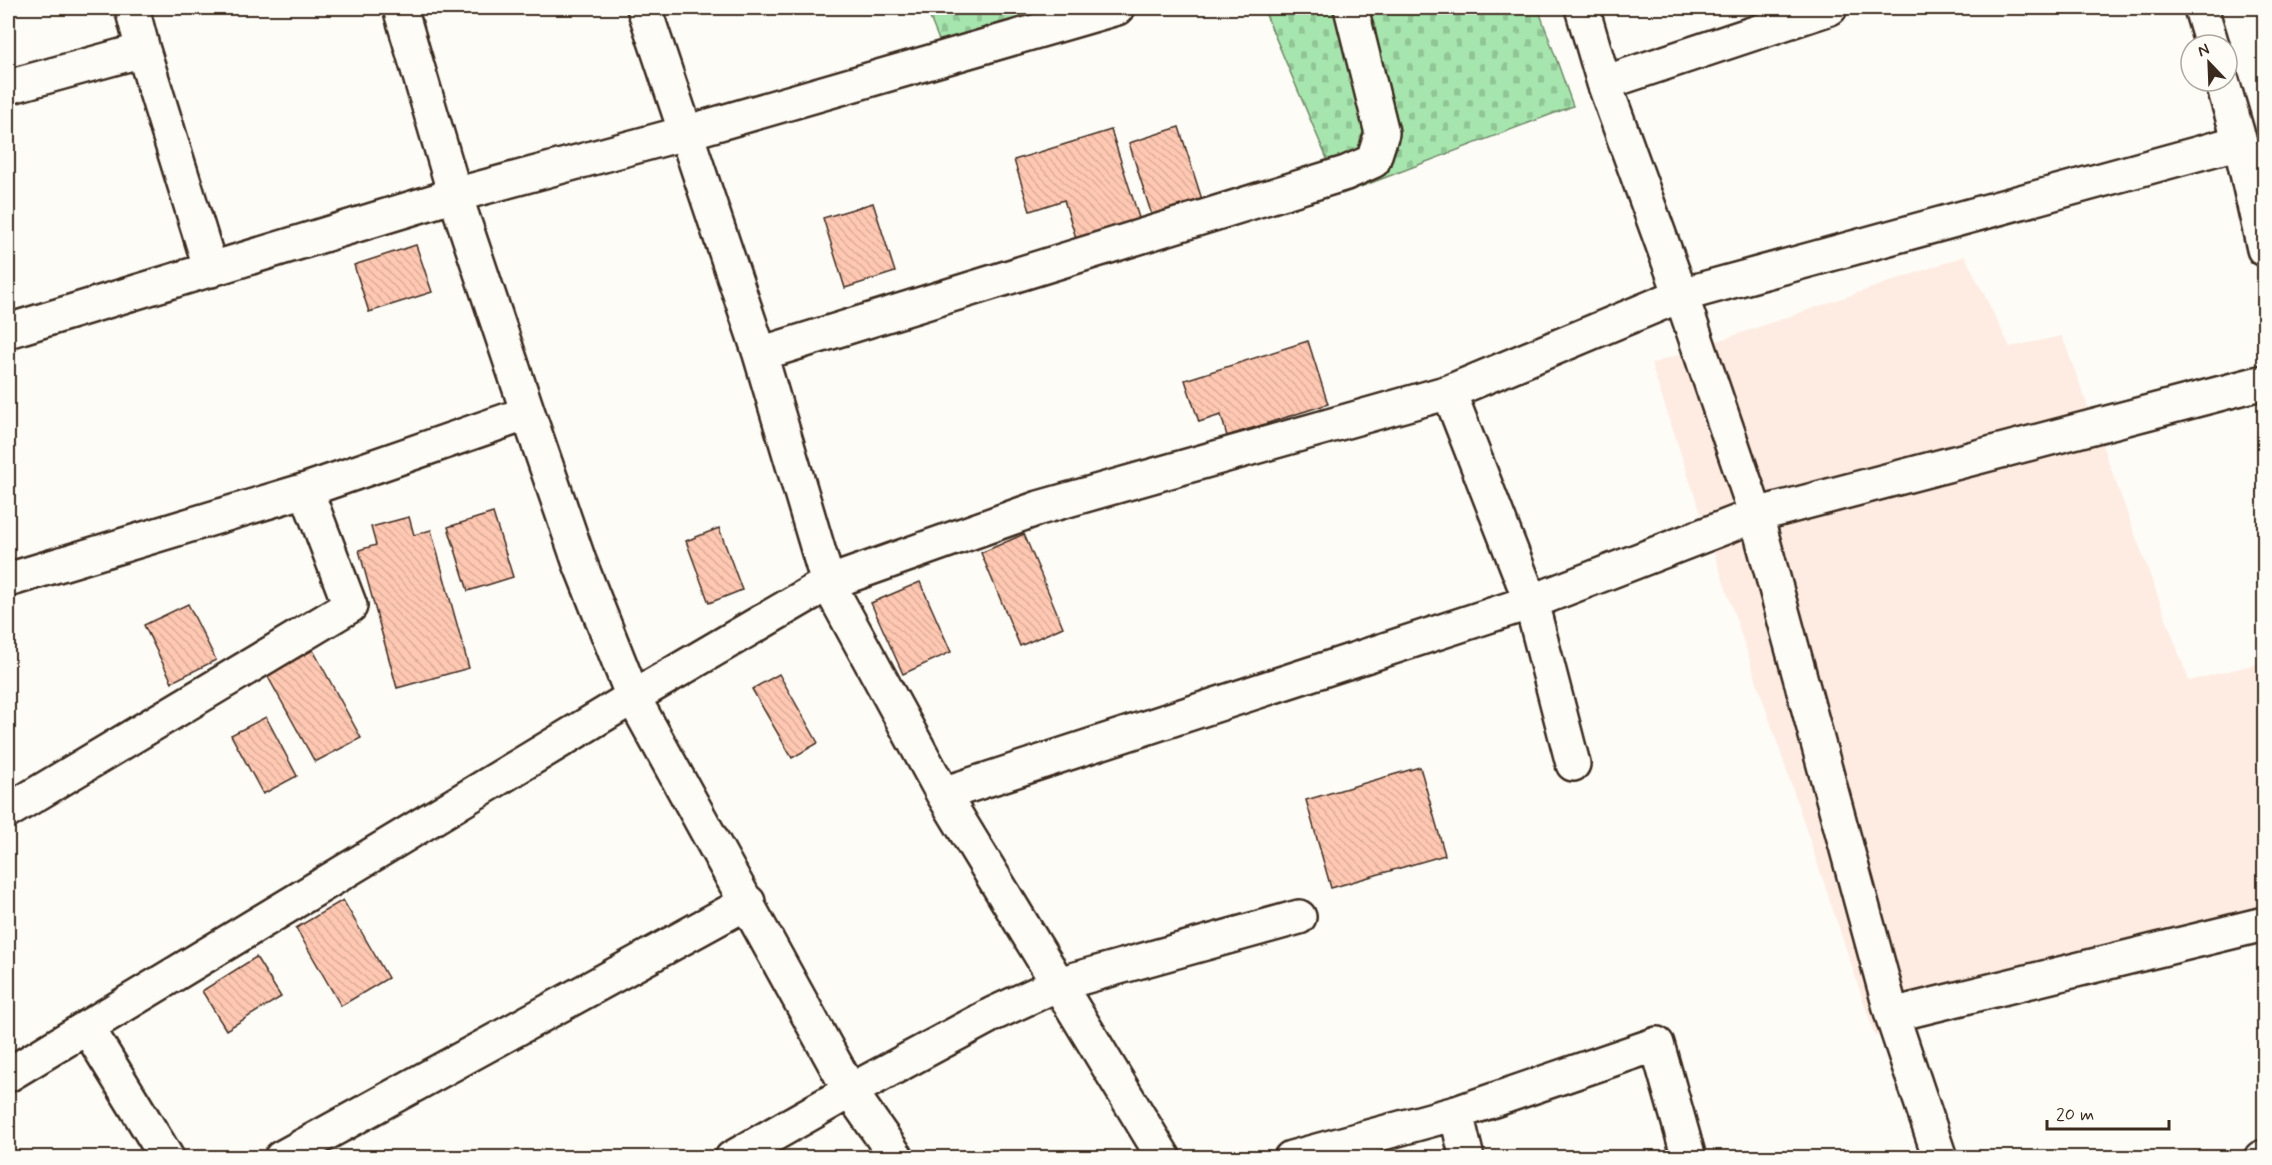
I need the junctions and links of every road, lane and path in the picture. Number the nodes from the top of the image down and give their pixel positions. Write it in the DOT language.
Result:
graph roads {
  1 [pos="132,8"];
  2 [pos="400,8"];
  3 [pos="644,8"];
  4 [pos="1117,8"];
  5 [pos="1351,8"];
  6 [pos="1582,8"];
  7 [pos="1830,8"];
  8 [pos="2201,8"];
  9 [pos="2208,33"];
  10 [pos="143,50"];
  11 [pos="1604,83"];
  12 [pos="8,87"];
  13 [pos="2226,93"];
  14 [pos="685,134"];
  15 [pos="2240,142"];
  16 [pos="455,195"];
  17 [pos="2265,249"];
  18 [pos="211,270"];
  19 [pos="1681,295"];
  20 [pos="8,331"];
  21 [pos="760,354"];
  22 [pos="2265,382"];
  23 [pos="1449,392"];
  24 [pos="528,413"];
  25 [pos="306,490"];
  26 [pos="1756,515"];
  27 [pos="8,580"];
  28 [pos="828,583"];
  29 [pos="1531,602"];
  30 [pos="633,697"];
  31 [pos="1573,764"];
  32 [pos="943,794"];
  33 [pos="8,811"];
  34 [pos="748,902"];
  35 [pos="1299,917"];
  36 [pos="2265,924"];
  37 [pos="1058,984"];
  38 [pos="1892,1015"];
  39 [pos="87,1027"];
  40 [pos="8,1075"];
  41 [pos="850,1091"];
  42 [pos="1456,1113"];
  43 [pos="167,1158"];
  44 [pos="281,1158"];
  45 [pos="732,1158"];
  46 [pos="897,1158"];
  47 [pos="1164,1158"];
  48 [pos="1291,1158"];
  49 [pos="1467,1158"];
  50 [pos="1689,1158"];
  51 [pos="1940,1158"];
  1 -- 10 [label="street"];
  2 -- 16 [label="street"];
  3 -- 14 [label="street"];
  4 -- 14 [label="street"];
  5 -- 21 [label="street"];
  6 -- 11 [label="street"];
  7 -- 11 [label="street"];
  8 -- 9 [label="street"];
  10 -- 12 [label="street"];
  10 -- 18 [label="street"];
  11 -- 19 [label="street"];
  13 -- 15 [label="street"];
  14 -- 16 [label="street"];
  14 -- 21 [label="street"];
  15 -- 17 [label="street"];
  15 -- 19 [label="street"];
  16 -- 18 [label="street"];
  16 -- 24 [label="street"];
  18 -- 20 [label="street"];
  19 -- 23 [label="street"];
  19 -- 26 [label="street"];
  21 -- 28 [label="street"];
  22 -- 26 [label="street"];
  23 -- 28 [label="street"];
  23 -- 29 [label="street"];
  24 -- 25 [label="street"];
  24 -- 30 [label="street"];
  25 -- 27 [label="street"];
  25 -- 33 [label="street"];
  26 -- 29 [label="street"];
  26 -- 38 [label="street"];
  28 -- 30 [label="street"];
  28 -- 32 [label="street"];
  29 -- 31 [label="street"];
  29 -- 32 [label="street"];
  30 -- 34 [label="street"];
  30 -- 39 [label="street"];
  32 -- 37 [label="street"];
  34 -- 41 [label="street"];
  34 -- 44 [label="street"];
  35 -- 37 [label="street"];
  36 -- 38 [label="street"];
  37 -- 41 [label="street"];
  37 -- 47 [label="street"];
  38 -- 51 [label="street"];
  39 -- 40 [label="street"];
  39 -- 43 [label="street"];
  41 -- 45 [label="street"];
  41 -- 46 [label="street"];
  42 -- 48 [label="street"];
  42 -- 49 [label="street"];
  42 -- 50 [label="street"];
}
